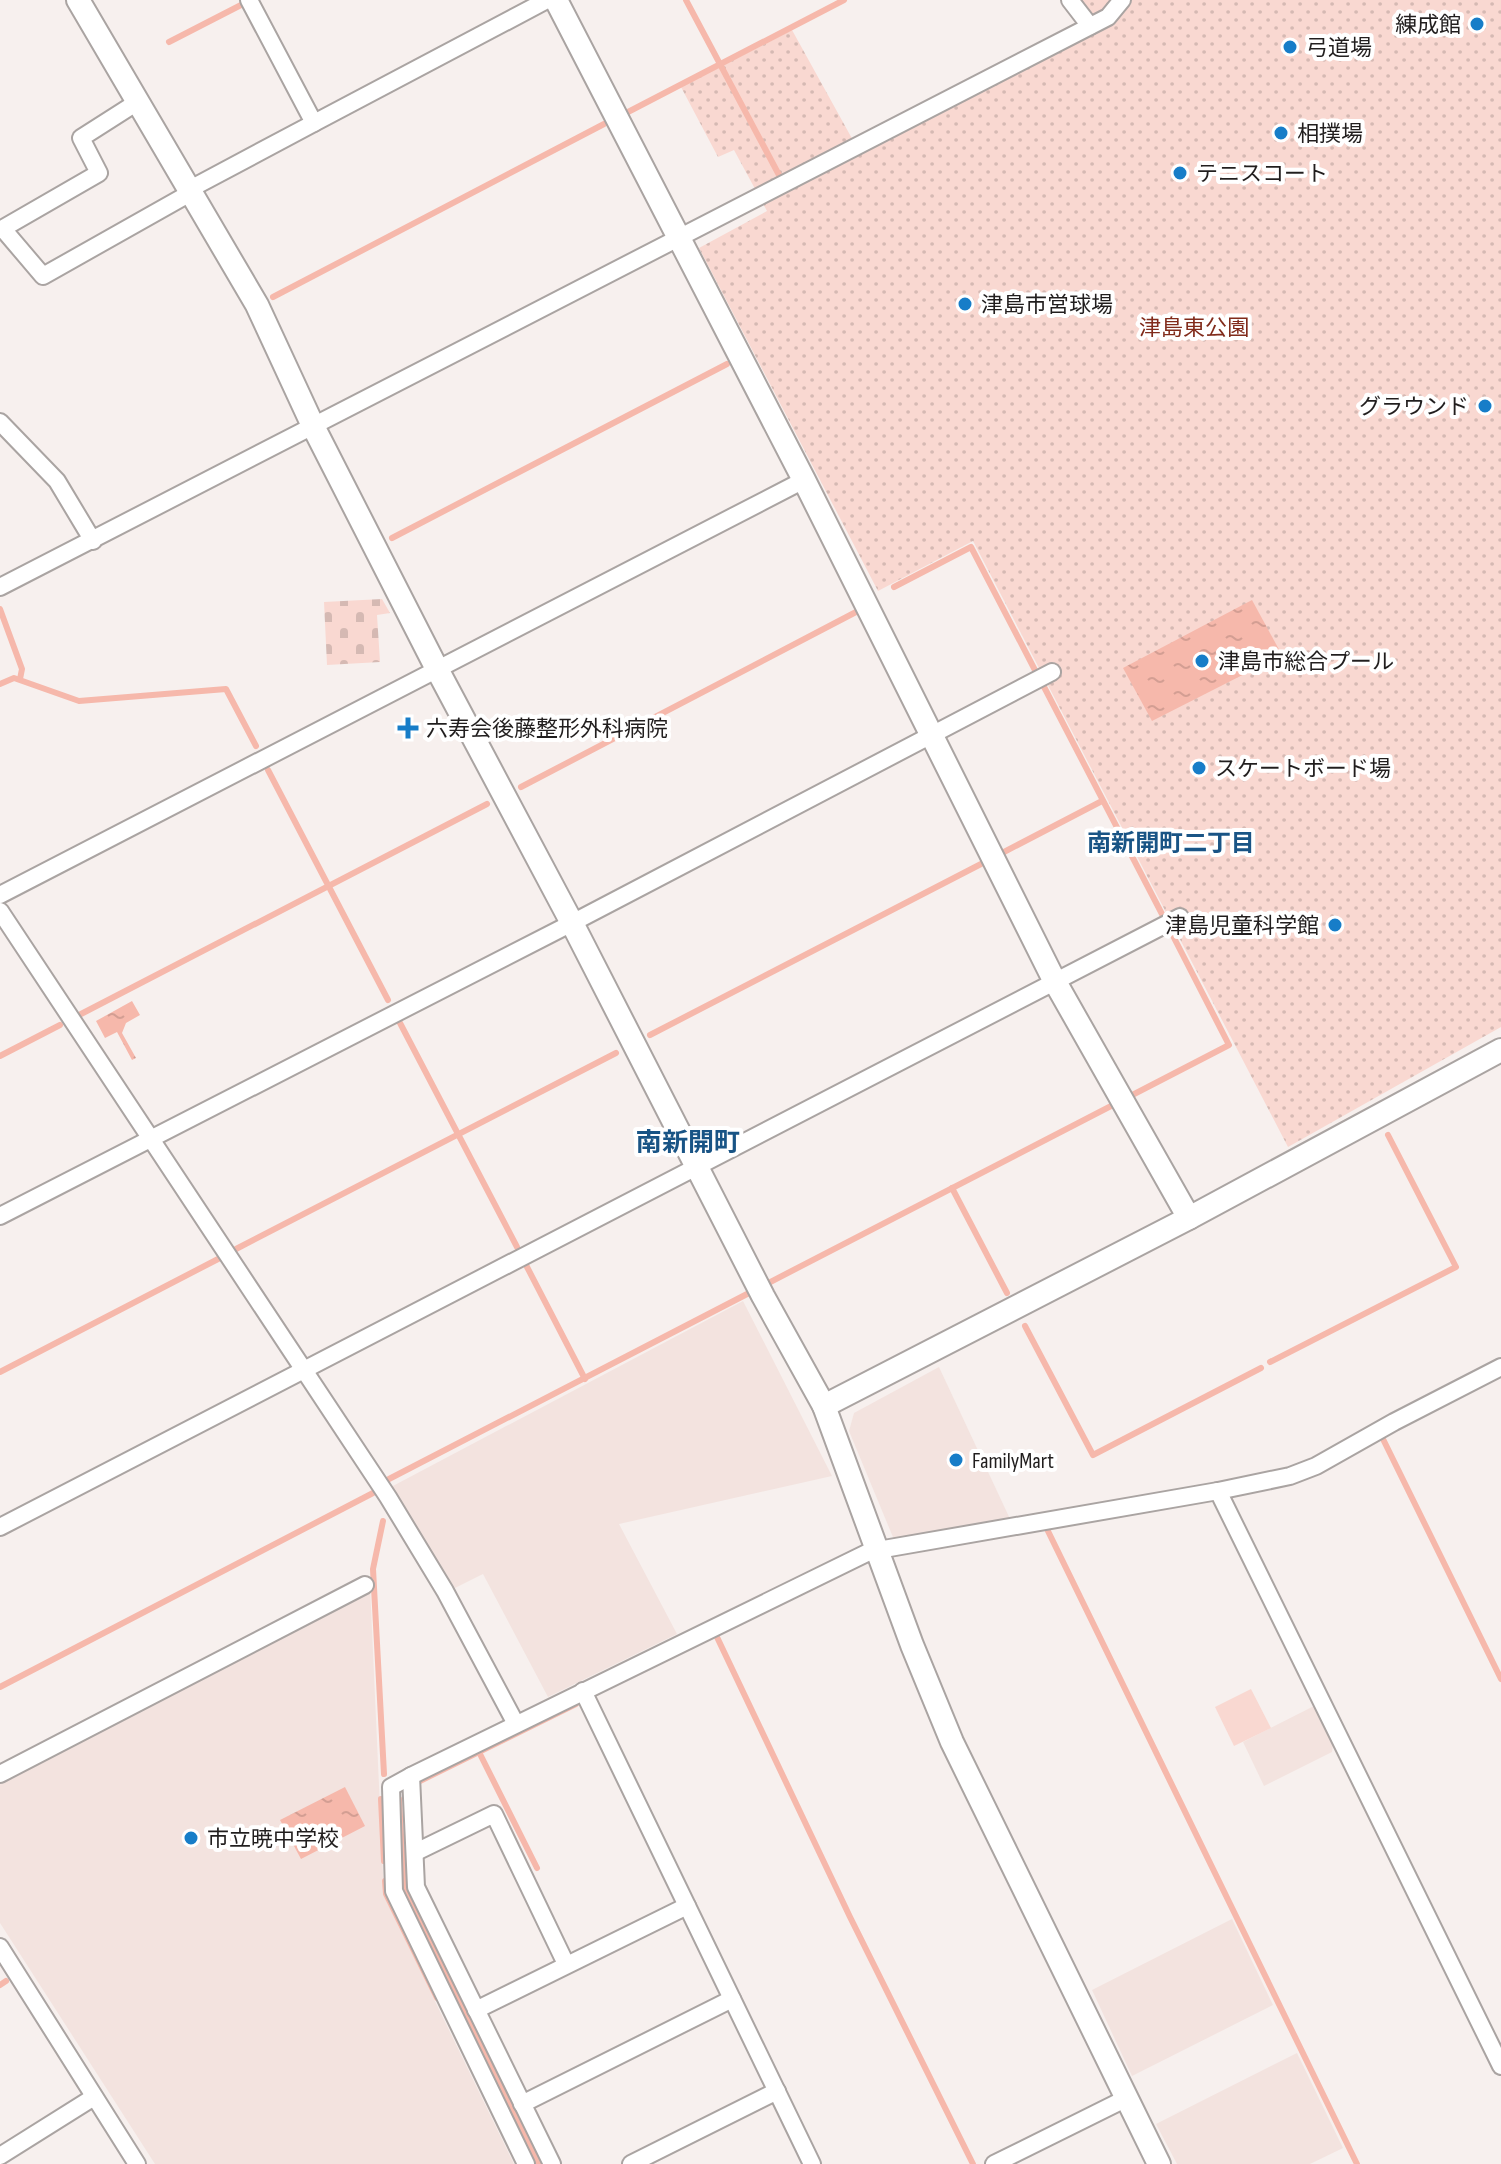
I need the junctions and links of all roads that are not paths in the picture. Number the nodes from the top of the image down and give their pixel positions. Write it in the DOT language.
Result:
graph roads {
  1 [pos="78,0"];
  2 [pos="249,0"];
  3 [pos="547,0"];
  4 [pos="556,0"];
  5 [pos="1070,0"];
  6 [pos="1122,0"];
  7 [pos="1090,26"];
  8 [pos="139,101"];
  9 [pos="314,123"];
  10 [pos="191,190"];
  11 [pos="2,230"];
  12 [pos="678,239"];
  13 [pos="0,422"];
  14 [pos="314,428"];
  15 [pos="804,480"];
  16 [pos="93,541"];
  17 [pos="0,587"];
  18 [pos="437,669"];
  19 [pos="1052,672"];
  20 [pos="932,735"];
  21 [pos="0,895"];
  22 [pos="0,911"];
  23 [pos="1180,917"];
  24 [pos="572,923"];
  25 [pos="1054,980"];
  26 [pos="1501,1050"];
  27 [pos="149,1138"];
  28 [pos="697,1168"];
  29 [pos="0,1216"];
  30 [pos="1189,1218"];
  31 [pos="1501,1367"];
  32 [pos="304,1370"];
  33 [pos="824,1406"];
  34 [pos="1218,1491"];
  35 [pos="0,1527"];
  36 [pos="878,1549"];
  37 [pos="365,1585"];
  38 [pos="583,1691"];
  39 [pos="516,1724"];
  40 [pos="0,1774"];
  41 [pos="411,1776"];
  42 [pos="416,1852"];
  43 [pos="687,1906"];
  44 [pos="0,1947"];
  45 [pos="566,1964"];
  46 [pos="732,1999"];
  47 [pos="476,2010"];
  48 [pos="1501,2066"];
  49 [pos="777,2091"];
  50 [pos="94,2097"];
  51 [pos="1127,2098"];
  52 [pos="522,2104"];
  53 [pos="0,2156"];
  54 [pos="137,2164"];
  55 [pos="526,2164"];
  56 [pos="552,2164"];
  57 [pos="631,2164"];
  58 [pos="812,2164"];
  59 [pos="994,2164"];
  60 [pos="1159,2164"];
  1 -- 8 [label="street"];
  2 -- 9 [label="street"];
  3 -- 9 [label="street"];
  4 -- 12 [label="street"];
  5 -- 7 [label="street"];
  6 -- 7 [label="street"];
  7 -- 12 [label="street"];
  8 -- 10 [label="street"];
  8 -- 11 [label="street"];
  9 -- 10 [label="street"];
  10 -- 11 [label="street"];
  10 -- 14 [label="street"];
  12 -- 14 [label="street"];
  12 -- 15 [label="street"];
  13 -- 16 [label="street"];
  14 -- 16 [label="street"];
  14 -- 18 [label="street"];
  15 -- 18 [label="street"];
  15 -- 20 [label="street"];
  16 -- 17 [label="street"];
  18 -- 21 [label="street"];
  18 -- 24 [label="street"];
  19 -- 20 [label="street"];
  20 -- 24 [label="street"];
  20 -- 25 [label="street"];
  22 -- 27 [label="street"];
  23 -- 25 [label="street"];
  24 -- 27 [label="street"];
  24 -- 28 [label="street"];
  25 -- 28 [label="street"];
  25 -- 30 [label="street"];
  26 -- 30 [label="street"];
  27 -- 29 [label="street"];
  27 -- 32 [label="street"];
  28 -- 32 [label="street"];
  28 -- 33 [label="street"];
  30 -- 33 [label="street"];
  31 -- 34 [label="street"];
  32 -- 35 [label="street"];
  32 -- 39 [label="street"];
  33 -- 36 [label="street"];
  34 -- 36 [label="street"];
  34 -- 48 [label="street"];
  36 -- 38 [label="street"];
  36 -- 51 [label="street"];
  37 -- 40 [label="street"];
  38 -- 39 [label="street"];
  38 -- 43 [label="street"];
  39 -- 41 [label="street"];
  41 -- 42 [label="street"];
  41 -- 55 [label="street"];
  42 -- 45 [label="street"];
  42 -- 47 [label="street"];
  43 -- 45 [label="street"];
  43 -- 46 [label="street"];
  44 -- 50 [label="street"];
  45 -- 47 [label="street"];
  46 -- 49 [label="street"];
  46 -- 52 [label="street"];
  47 -- 52 [label="street"];
  49 -- 57 [label="street"];
  49 -- 58 [label="street"];
  50 -- 53 [label="street"];
  50 -- 54 [label="street"];
  51 -- 59 [label="street"];
  51 -- 60 [label="street"];
  52 -- 56 [label="street"];
}
